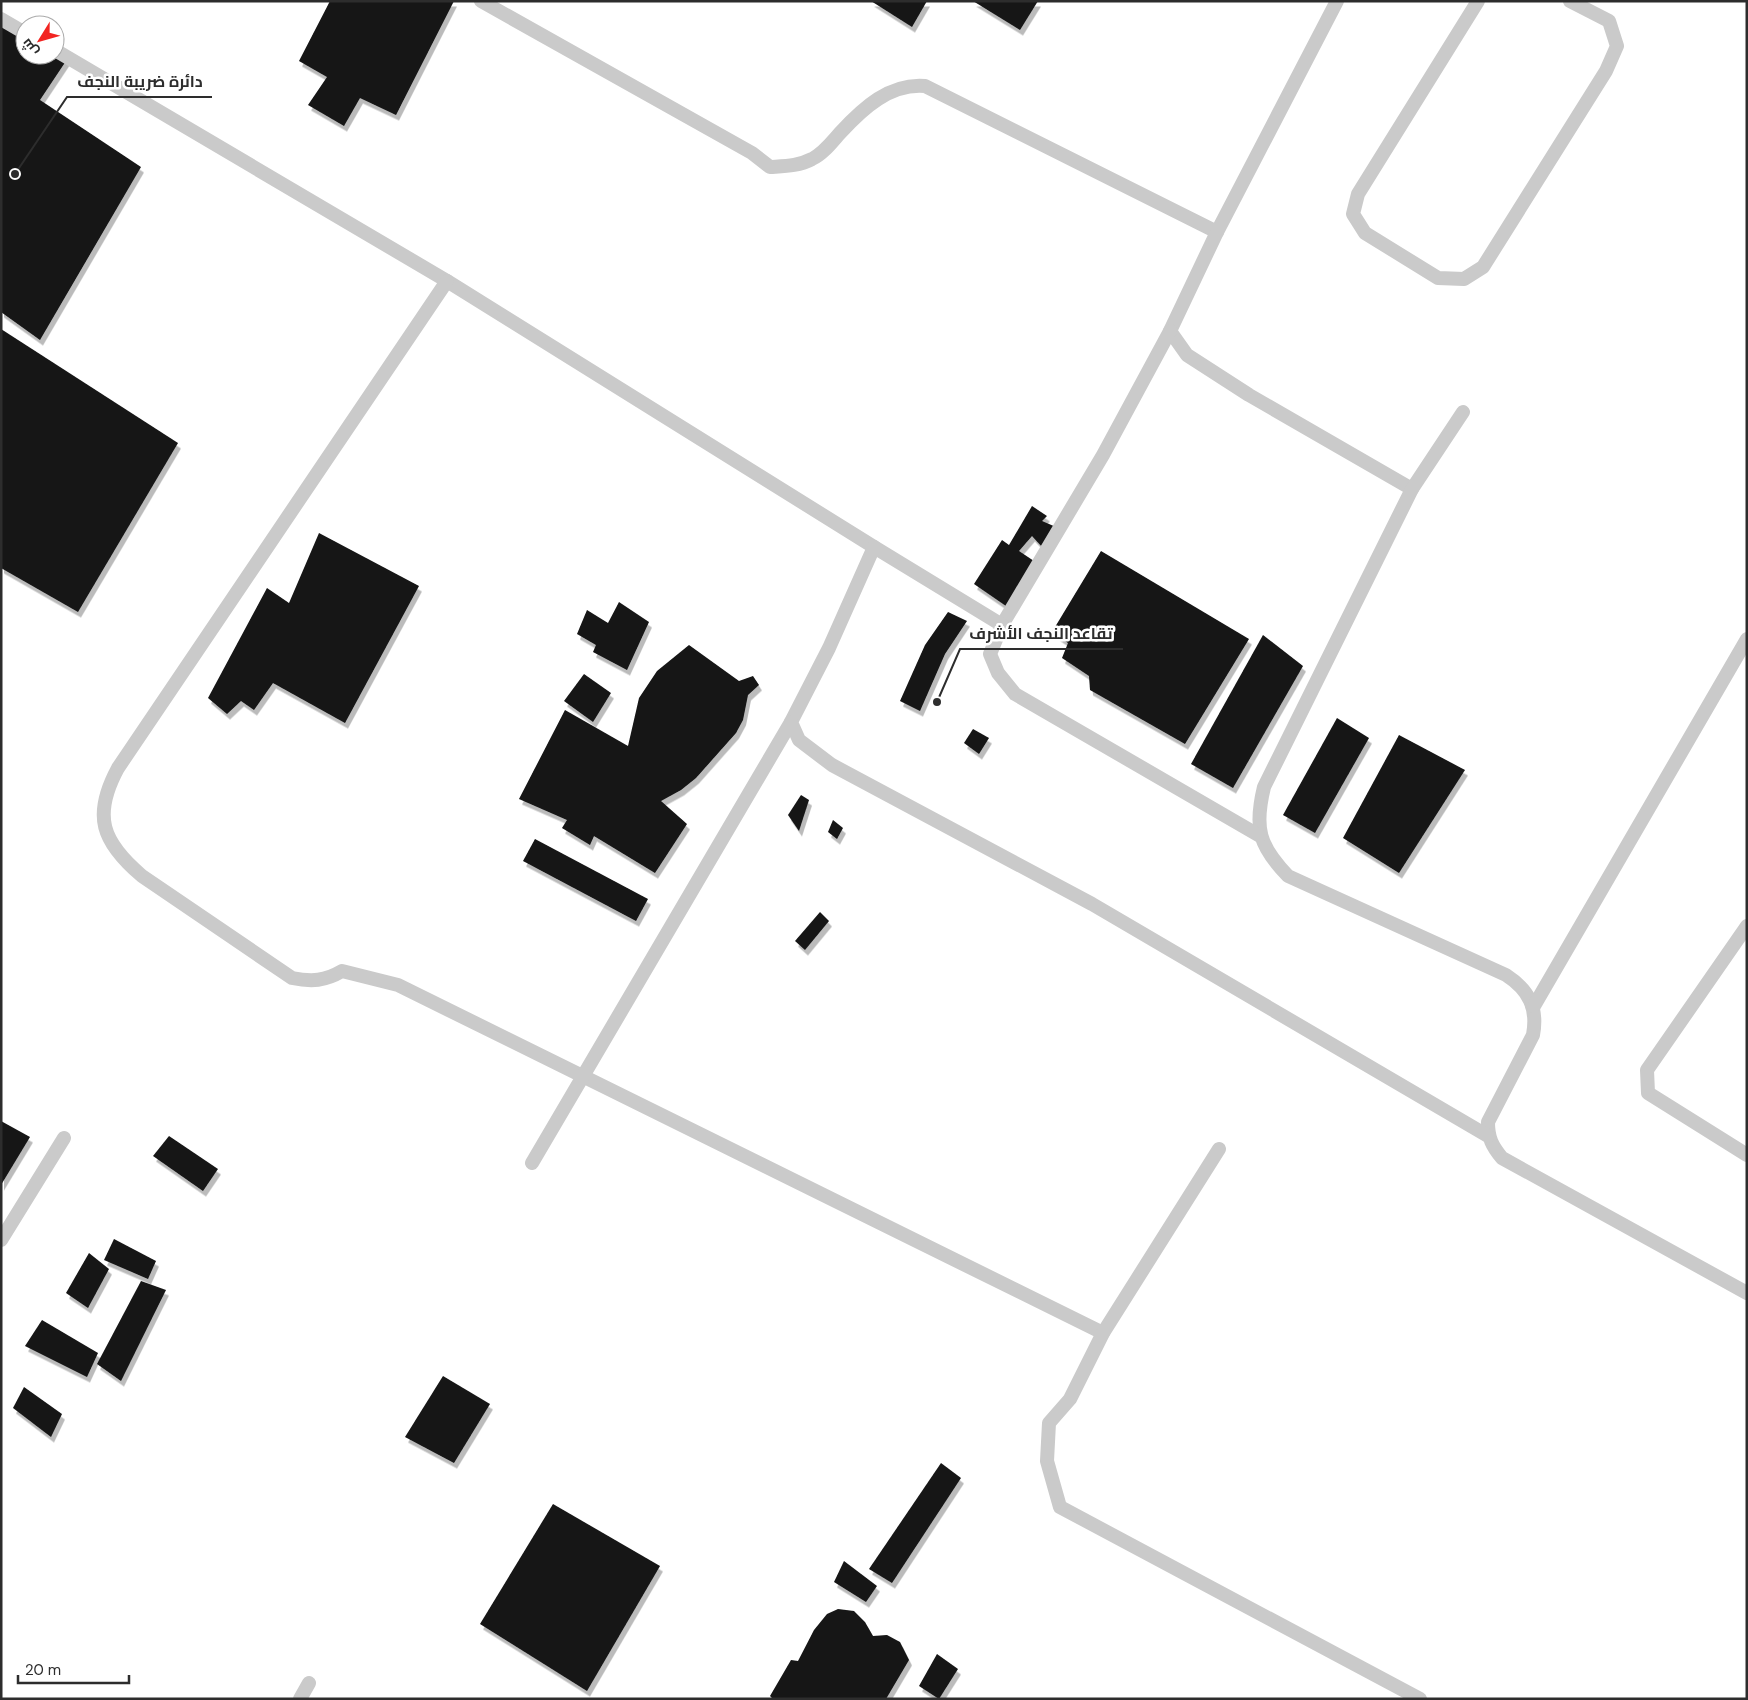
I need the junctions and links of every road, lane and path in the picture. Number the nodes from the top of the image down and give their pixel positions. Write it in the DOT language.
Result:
graph roads {
  1 [pos="481,1"];
  2 [pos="1337,1"];
  3 [pos="1478,1"];
  4 [pos="1570,1"];
  5 [pos="1,19"];
  6 [pos="15,27"];
  7 [pos="65,56"];
  8 [pos="1217,232"];
  9 [pos="447,281"];
  10 [pos="1170,331"];
  11 [pos="1463,412"];
  12 [pos="1412,489"];
  13 [pos="874,547"];
  14 [pos="1002,625"];
  15 [pos="1747,639"];
  16 [pos="791,722"];
  17 [pos="1260,836"];
  18 [pos="1747,926"];
  19 [pos="1534,1006"];
  20 [pos="582,1076"];
  21 [pos="1488,1136"];
  22 [pos="64,1138"];
  23 [pos="1219,1149"];
  24 [pos="1747,1155"];
  25 [pos="532,1163"];
  26 [pos="1,1240"];
  27 [pos="1747,1292"];
  28 [pos="1103,1333"];
  29 [pos="309,1683"];
  30 [pos="300,1699"];
  31 [pos="1420,1699"];
  1 -- 8 [label="lane"];
  2 -- 8 [label="lane"];
  3 -- 4 [label="lane"];
  5 -- 6 [label="lane"];
  7 -- 9 [label="lane"];
  8 -- 10 [label="lane"];
  9 -- 13 [label="lane"];
  9 -- 20 [label="lane"];
  10 -- 12 [label="lane"];
  10 -- 14 [label="lane"];
  11 -- 12 [label="lane"];
  12 -- 17 [label="lane"];
  13 -- 14 [label="lane"];
  13 -- 16 [label="lane"];
  14 -- 17 [label="lane"];
  15 -- 19 [label="lane"];
  16 -- 20 [label="lane"];
  16 -- 21 [label="lane"];
  17 -- 19 [label="lane"];
  18 -- 24 [label="lane"];
  19 -- 21 [label="lane"];
  20 -- 25 [label="lane"];
  20 -- 28 [label="lane"];
  21 -- 27 [label="lane"];
  22 -- 26 [label="lane"];
  23 -- 28 [label="lane"];
  28 -- 31 [label="lane"];
  29 -- 30 [label="lane"];
}
